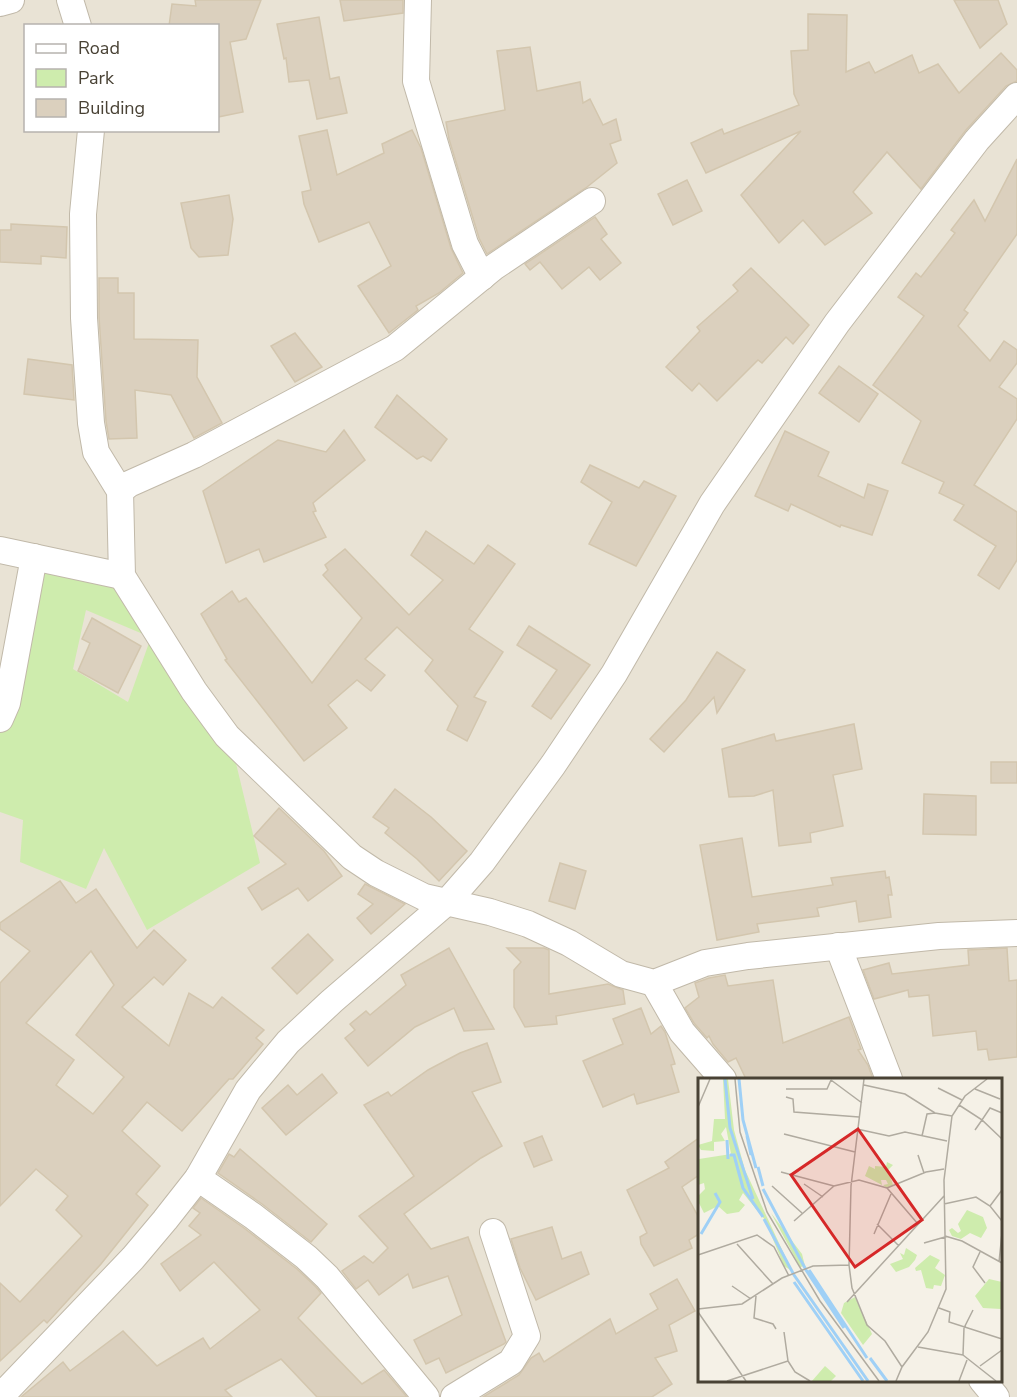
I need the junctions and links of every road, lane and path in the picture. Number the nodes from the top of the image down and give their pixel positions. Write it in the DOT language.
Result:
graph roads {
  1 [pos="12,0"];
  2 [pos="70,0"];
  3 [pos="418,0"];
  4 [pos="0,3"];
  5 [pos="77,24"];
  6 [pos="1017,96"];
  7 [pos="91,132"];
  8 [pos="592,201"];
  9 [pos="482,277"];
  10 [pos="120,491"];
  11 [pos="0,550"];
  12 [pos="34,557"];
  13 [pos="122,576"];
  14 [pos="0,719"];
  15 [pos="447,902"];
  16 [pos="1017,933"];
  17 [pos="838,946"];
  18 [pos="654,984"];
  19 [pos="722,1078"];
  20 [pos="889,1078"];
  21 [pos="198,1178"];
  22 [pos="493,1232"];
  23 [pos="984,1382"];
  24 [pos="2,1392"];
  25 [pos="426,1397"];
  26 [pos="454,1397"];
  27 [pos="996,1397"];
  1 -- 4 [label="street"];
  2 -- 5 [label="street"];
  3 -- 9 [label="street"];
  6 -- 15 [label="street"];
  7 -- 10 [label="street"];
  8 -- 9 [label="street"];
  9 -- 10 [label="street"];
  10 -- 13 [label="street"];
  11 -- 12 [label="street"];
  12 -- 13 [label="street"];
  12 -- 14 [label="street"];
  13 -- 15 [label="street"];
  15 -- 18 [label="street"];
  15 -- 21 [label="street"];
  16 -- 17 [label="street"];
  17 -- 18 [label="street"];
  17 -- 20 [label="street"];
  18 -- 19 [label="street"];
  21 -- 24 [label="street"];
  21 -- 25 [label="street"];
  22 -- 26 [label="street"];
  23 -- 27 [label="street"];
}
